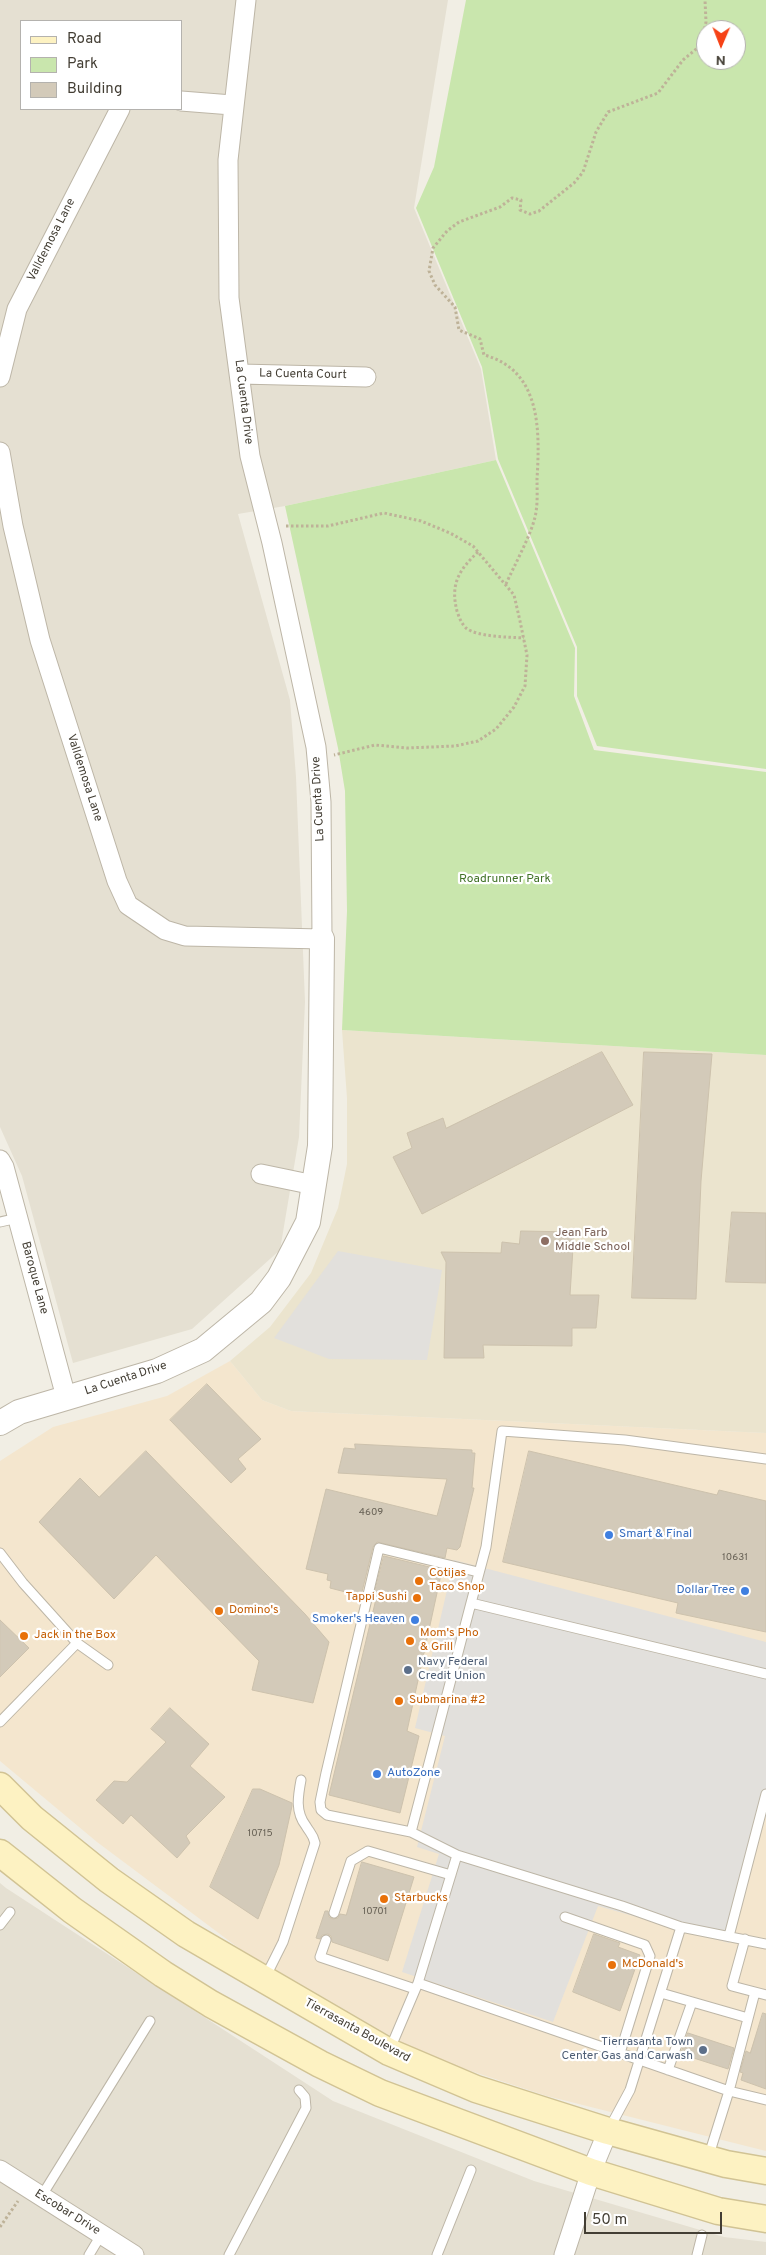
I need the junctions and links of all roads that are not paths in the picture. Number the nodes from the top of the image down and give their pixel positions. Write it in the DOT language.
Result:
graph roads {
  1 [pos="246,0"];
  2 [pos="182,101"];
  3 [pos="232,105"];
  4 [pos="119,110"];
  5 [pos="240,374"];
  6 [pos="0,377"];
  7 [pos="366,377"];
  8 [pos="0,452"];
  9 [pos="322,938"];
  10 [pos="0,1160"];
  11 [pos="261,1174"];
  12 [pos="314,1185"];
  13 [pos="9,1220"];
  14 [pos="66,1397"];
  15 [pos="0,1423"];
  16 [pos="766,1459"];
  17 [pos="0,1553"];
  18 [pos="478,1572"];
  19 [pos="471,1603"];
  20 [pos="77,1643"];
  21 [pos="108,1665"];
  22 [pos="766,1674"];
  23 [pos="0,1722"];
  24 [pos="301,1780"];
  25 [pos="0,1786"];
  26 [pos="766,1794"];
  27 [pos="411,1832"];
  28 [pos="0,1853"];
  29 [pos="458,1855"];
  30 [pos="451,1876"];
  31 [pos="10,1912"];
  32 [pos="334,1913"];
  33 [pos="565,1917"];
  34 [pos="0,1924"];
  35 [pos="681,1927"];
  36 [pos="729,1936"];
  37 [pos="744,1939"];
  38 [pos="326,1940"];
  39 [pos="766,1944"];
  40 [pos="264,1980"];
  41 [pos="416,1986"];
  42 [pos="755,1992"];
  43 [pos="661,1993"];
  44 [pos="766,1995"];
  45 [pos="692,2002"];
  46 [pos="748,2018"];
  47 [pos="150,2021"];
  48 [pos="389,2052"];
  49 [pos="620,2053"];
  50 [pos="639,2060"];
  51 [pos="668,2070"];
  52 [pos="299,2090"];
  53 [pos="729,2090"];
  54 [pos="766,2100"];
  55 [pos="608,2131"];
  56 [pos="707,2159"];
  57 [pos="0,2170"];
  58 [pos="471,2170"];
  59 [pos="766,2171"];
  60 [pos="591,2172"];
  61 [pos="34,2193"];
  62 [pos="766,2219"];
  63 [pos="101,2234"];
  64 [pos="702,2235"];
  65 [pos="89,2255"];
  66 [pos="134,2255"];
  67 [pos="230,2255"];
  68 [pos="437,2255"];
  69 [pos="564,2255"];
  70 [pos="698,2255"];
  1 -- 3 [label="street, La Cuenta Drive"];
  2 -- 3 [label="street"];
  3 -- 5 [label="street, La Cuenta Drive"];
  4 -- 6 [label="street, Valldemosa Lane"];
  5 -- 7 [label="street, La Cuenta Court"];
  5 -- 9 [label="street, La Cuenta Drive"];
  8 -- 9 [label="street, Valldemosa Lane"];
  9 -- 12 [label="street, La Cuenta Drive"];
  10 -- 13 [label="street, Baroque Lane"];
  11 -- 12 [label="street"];
  12 -- 14 [label="street, La Cuenta Drive"];
  13 -- 14 [label="street, Baroque Lane"];
  14 -- 15 [label="street, La Cuenta Drive"];
  16 -- 18 [label="lane"];
  17 -- 20 [label="lane"];
  18 -- 19 [label="lane"];
  18 -- 27 [label="lane"];
  19 -- 22 [label="lane"];
  19 -- 27 [label="lane"];
  20 -- 21 [label="lane"];
  20 -- 23 [label="lane"];
  24 -- 40 [label="lane"];
  25 -- 40 [label="main road, Tierrasanta Boulevard"];
  26 -- 36 [label="lane"];
  27 -- 29 [label="lane"];
  28 -- 60 [label="main road"];
  29 -- 30 [label="lane"];
  29 -- 35 [label="lane"];
  30 -- 32 [label="lane"];
  30 -- 41 [label="lane"];
  31 -- 34 [label="lane"];
  33 -- 49 [label="lane"];
  35 -- 36 [label="lane"];
  35 -- 43 [label="lane"];
  36 -- 37 [label="lane"];
  37 -- 39 [label="lane"];
  37 -- 42 [label="lane"];
  38 -- 41 [label="lane"];
  40 -- 48 [label="main road, Tierrasanta Boulevard"];
  41 -- 48 [label="lane"];
  41 -- 49 [label="lane"];
  42 -- 44 [label="lane"];
  42 -- 46 [label="lane"];
  43 -- 45 [label="lane"];
  43 -- 50 [label="lane"];
  45 -- 46 [label="lane"];
  45 -- 51 [label="lane"];
  46 -- 53 [label="lane"];
  47 -- 61 [label="lane"];
  48 -- 55 [label="main road, Tierrasanta Boulevard"];
  49 -- 50 [label="lane"];
  50 -- 51 [label="lane"];
  50 -- 55 [label="lane"];
  51 -- 53 [label="lane"];
  52 -- 67 [label="lane"];
  53 -- 54 [label="lane"];
  53 -- 56 [label="lane"];
  55 -- 56 [label="main road, Tierrasanta Boulevard"];
  55 -- 60 [label="street"];
  56 -- 59 [label="main road, Tierrasanta Boulevard"];
  57 -- 61 [label="street, Escobar Drive"];
  58 -- 68 [label="lane"];
  60 -- 62 [label="main road"];
  60 -- 69 [label="street"];
  61 -- 63 [label="street, Escobar Drive"];
  63 -- 65 [label="lane"];
  63 -- 66 [label="street, Escobar Drive"];
  64 -- 70 [label="lane"];
}
